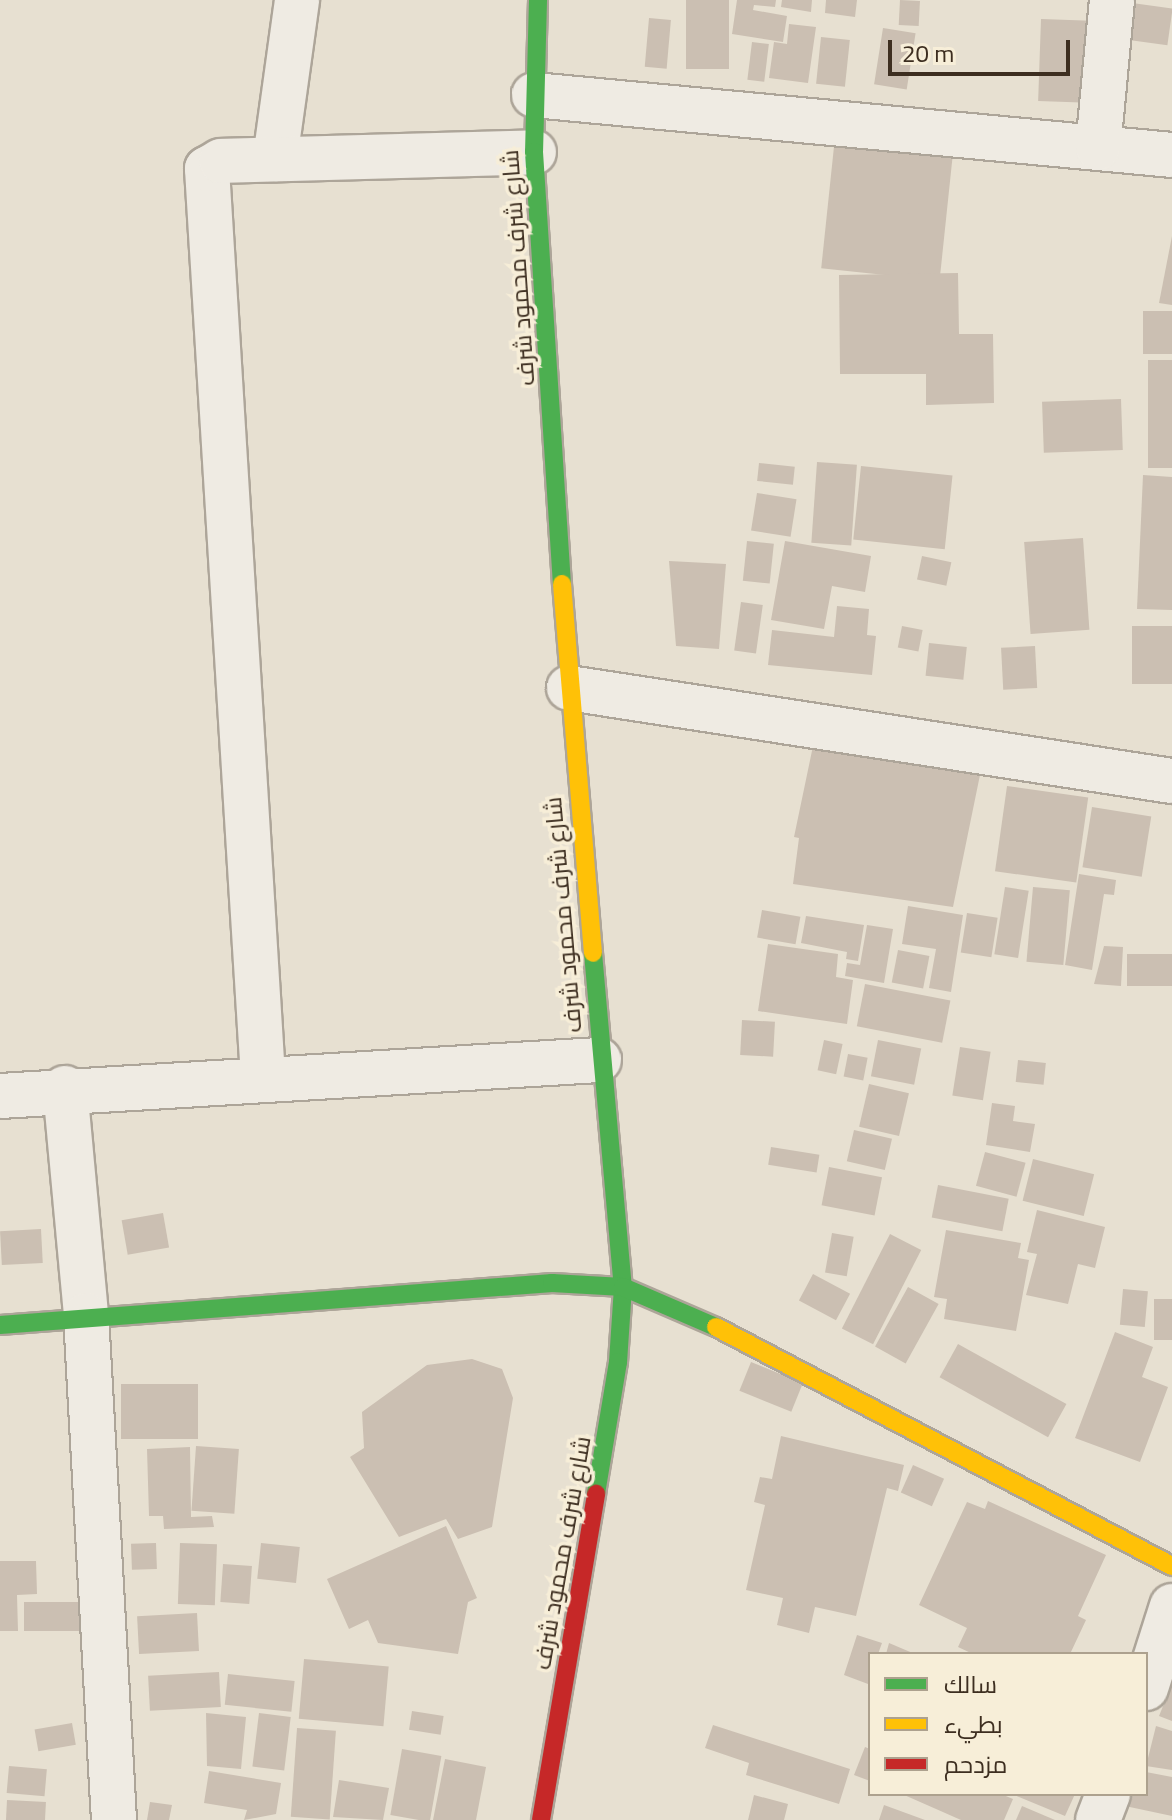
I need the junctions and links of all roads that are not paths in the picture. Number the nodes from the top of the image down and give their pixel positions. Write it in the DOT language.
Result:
graph roads {
  1 [pos="297,0"];
  2 [pos="538,0"];
  3 [pos="1112,0"];
  4 [pos="534,95"];
  5 [pos="1098,148"];
  6 [pos="534,152"];
  7 [pos="1172,155"];
  8 [pos="275,159"];
  9 [pos="569,688"];
  10 [pos="1172,781"];
  11 [pos="599,1060"];
  12 [pos="263,1077"];
  13 [pos="65,1088"];
  14 [pos="0,1096"];
  15 [pos="623,1287"];
  16 [pos="86,1315"];
  17 [pos="0,1325"];
  18 [pos="1172,1566"];
  19 [pos="1172,1606"];
  20 [pos="1148,1682"];
  21 [pos="1107,1796"];
  22 [pos="114,1820"];
  23 [pos="541,1820"];
  24 [pos="1098,1820"];
  1 -- 8 [label="street"];
  2 -- 4 [label="street, شارع شرف محمود شرف"];
  3 -- 5 [label="street"];
  4 -- 5 [label="street"];
  4 -- 6 [label="street, شارع شرف محمود شرف"];
  5 -- 7 [label="street"];
  6 -- 8 [label="street"];
  6 -- 9 [label="street, شارع شرف محمود شرف"];
  8 -- 12 [label="street"];
  9 -- 10 [label="street"];
  9 -- 11 [label="street, شارع شرف محمود شرف"];
  11 -- 12 [label="street"];
  11 -- 15 [label="street, شارع شرف محمود شرف"];
  12 -- 13 [label="street"];
  13 -- 14 [label="street"];
  13 -- 16 [label="street"];
  15 -- 16 [label="street"];
  15 -- 18 [label="street"];
  15 -- 23 [label="street, شارع شرف محمود شرف"];
  16 -- 17 [label="street"];
  16 -- 22 [label="street"];
  19 -- 20 [label="street"];
  21 -- 24 [label="street"];
}
